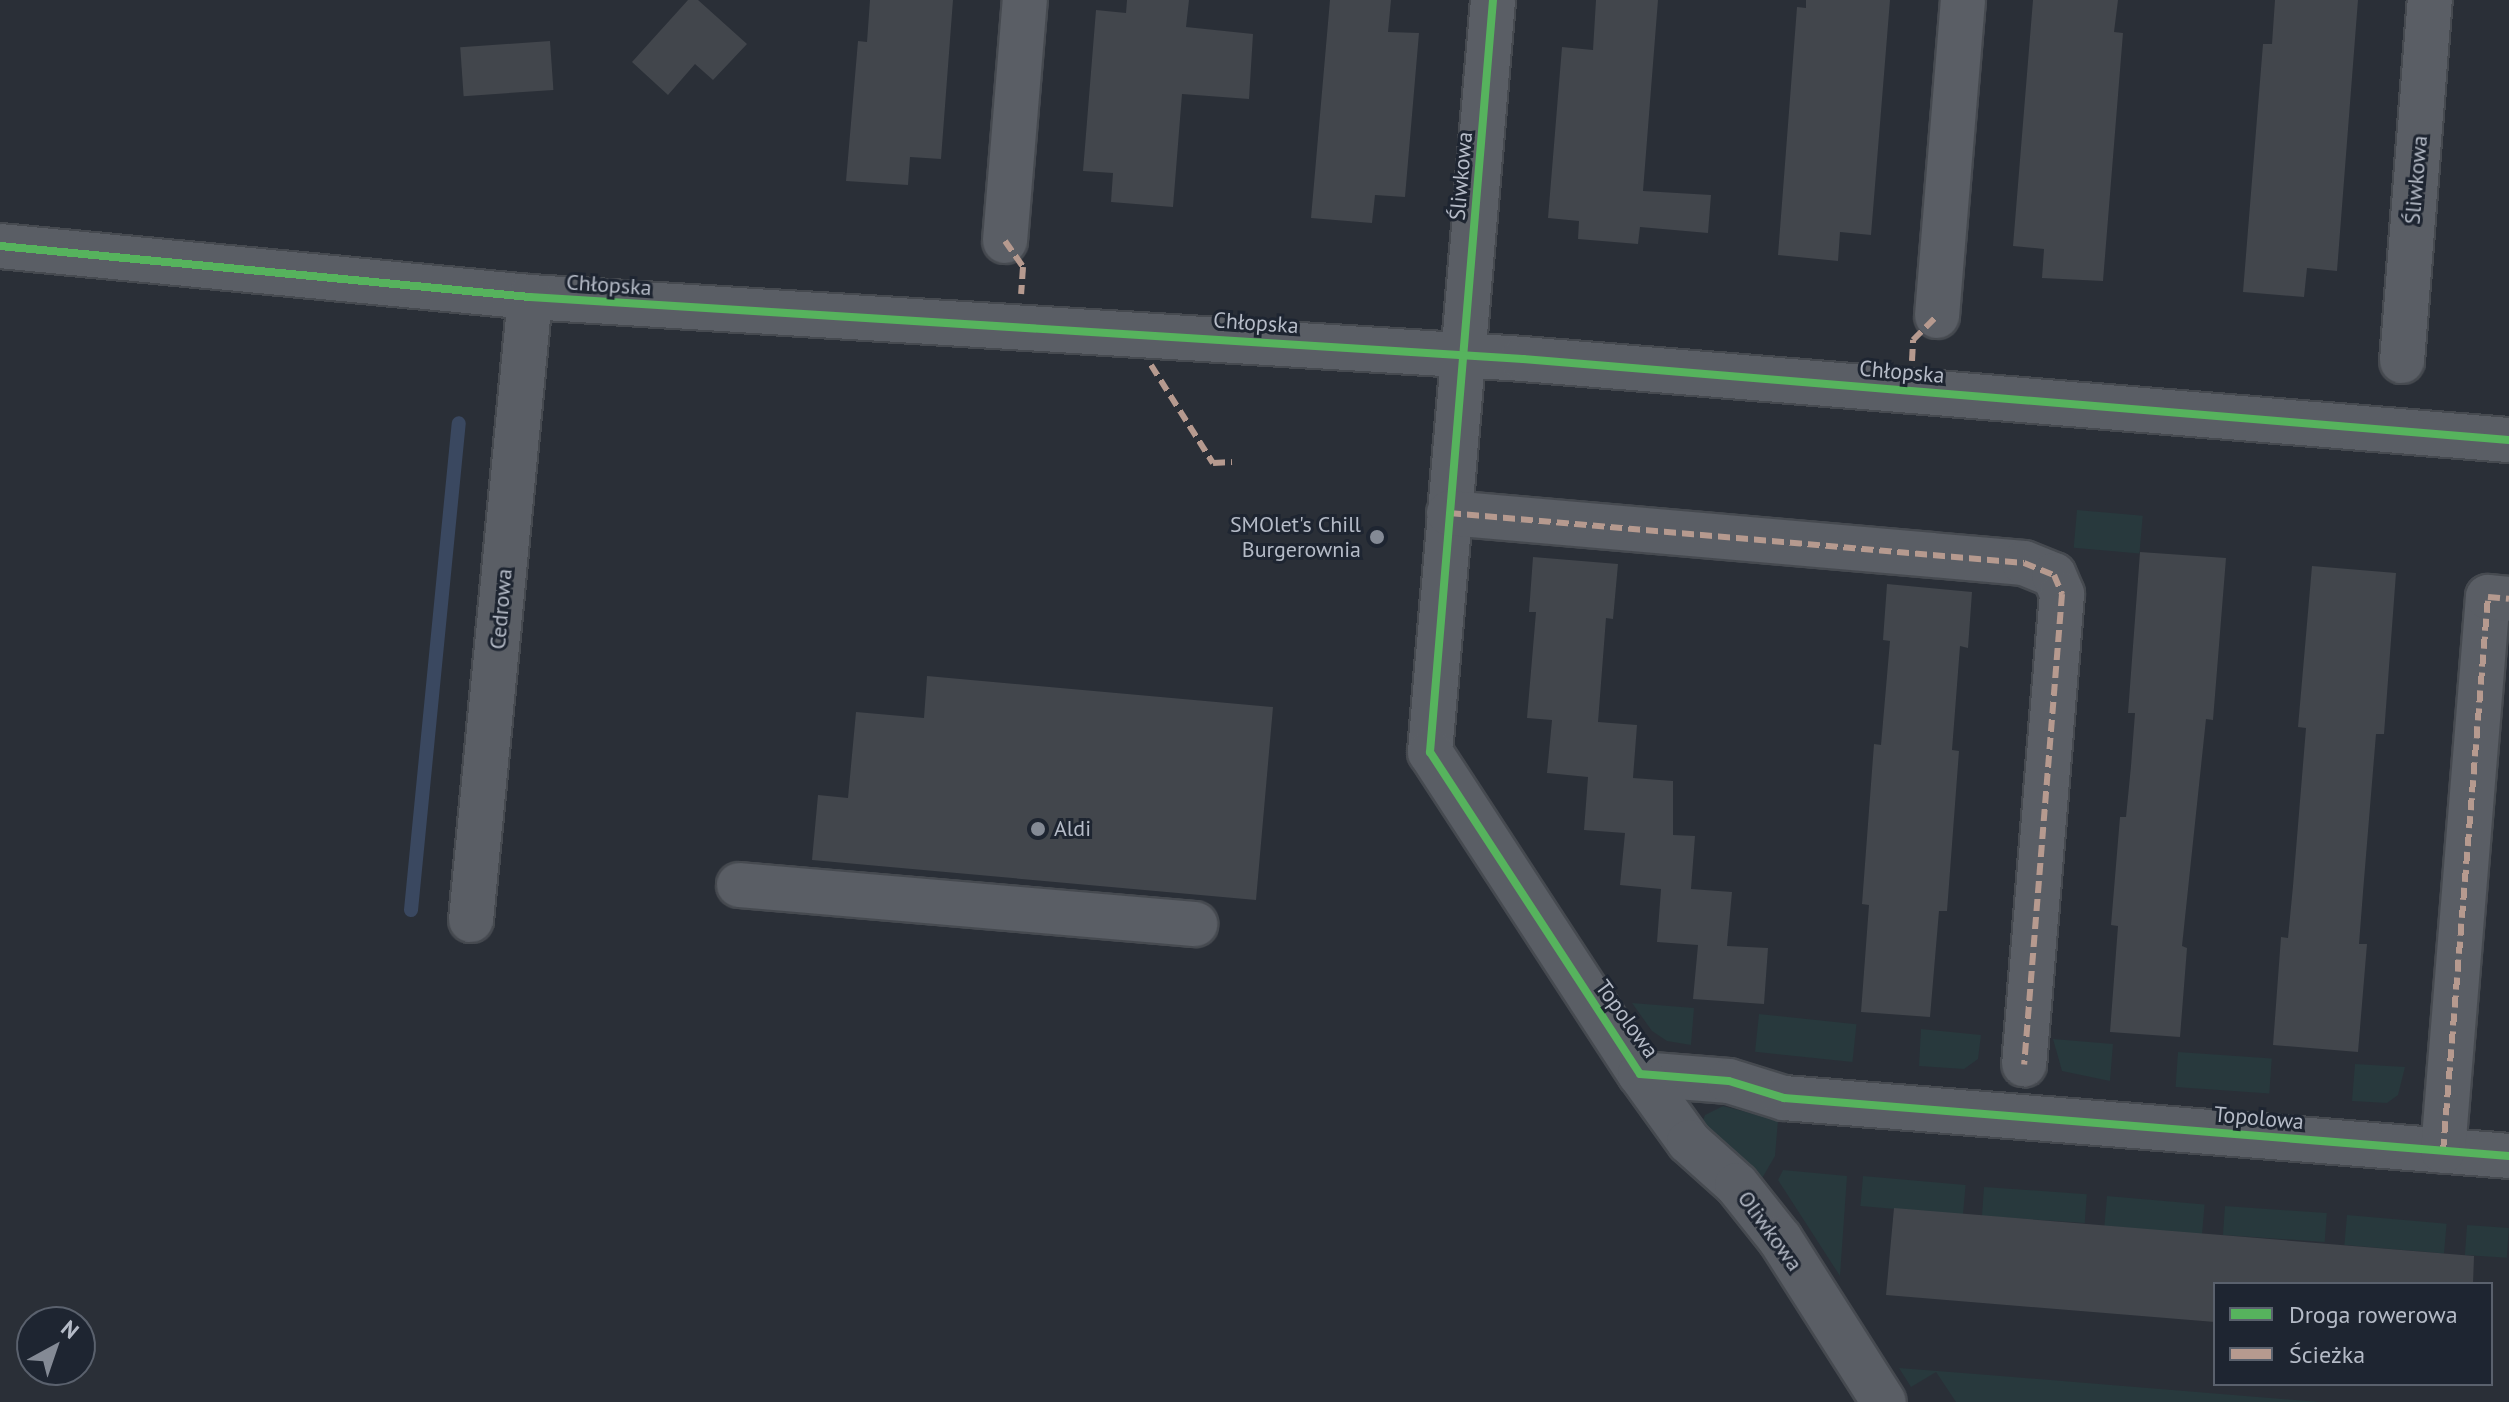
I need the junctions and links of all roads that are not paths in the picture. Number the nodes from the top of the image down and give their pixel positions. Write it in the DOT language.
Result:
graph roads {
  1 [pos="1025,0"];
  2 [pos="1493,0"];
  3 [pos="1963,0"];
  4 [pos="2430,0"];
  5 [pos="1005,241"];
  6 [pos="0,246"];
  7 [pos="530,297"];
  8 [pos="1937,316"];
  9 [pos="1466,355"];
  10 [pos="2402,361"];
  11 [pos="2509,440"];
  12 [pos="1449,513"];
  13 [pos="2509,599"];
  14 [pos="739,885"];
  15 [pos="471,920"];
  16 [pos="1195,924"];
  17 [pos="2024,1064"];
  18 [pos="1640,1074"];
  19 [pos="2443,1151"];
  20 [pos="2509,1156"];
  21 [pos="1884,1402"];
  1 -- 5 [label="street"];
  2 -- 9 [label="street, Śliwkowa"];
  3 -- 8 [label="street"];
  4 -- 10 [label="street, Śliwkowa"];
  6 -- 7 [label="street, Chłopska"];
  7 -- 9 [label="street, Chłopska"];
  7 -- 15 [label="street, Cedrowa"];
  9 -- 11 [label="street, Chłopska"];
  9 -- 12 [label="street, Topolowa"];
  12 -- 17 [label="street"];
  12 -- 18 [label="street, Topolowa"];
  13 -- 19 [label="street"];
  14 -- 16 [label="street"];
  18 -- 19 [label="street, Topolowa"];
  18 -- 21 [label="street, Oliwkowa"];
  19 -- 20 [label="street, Topolowa"];
}
